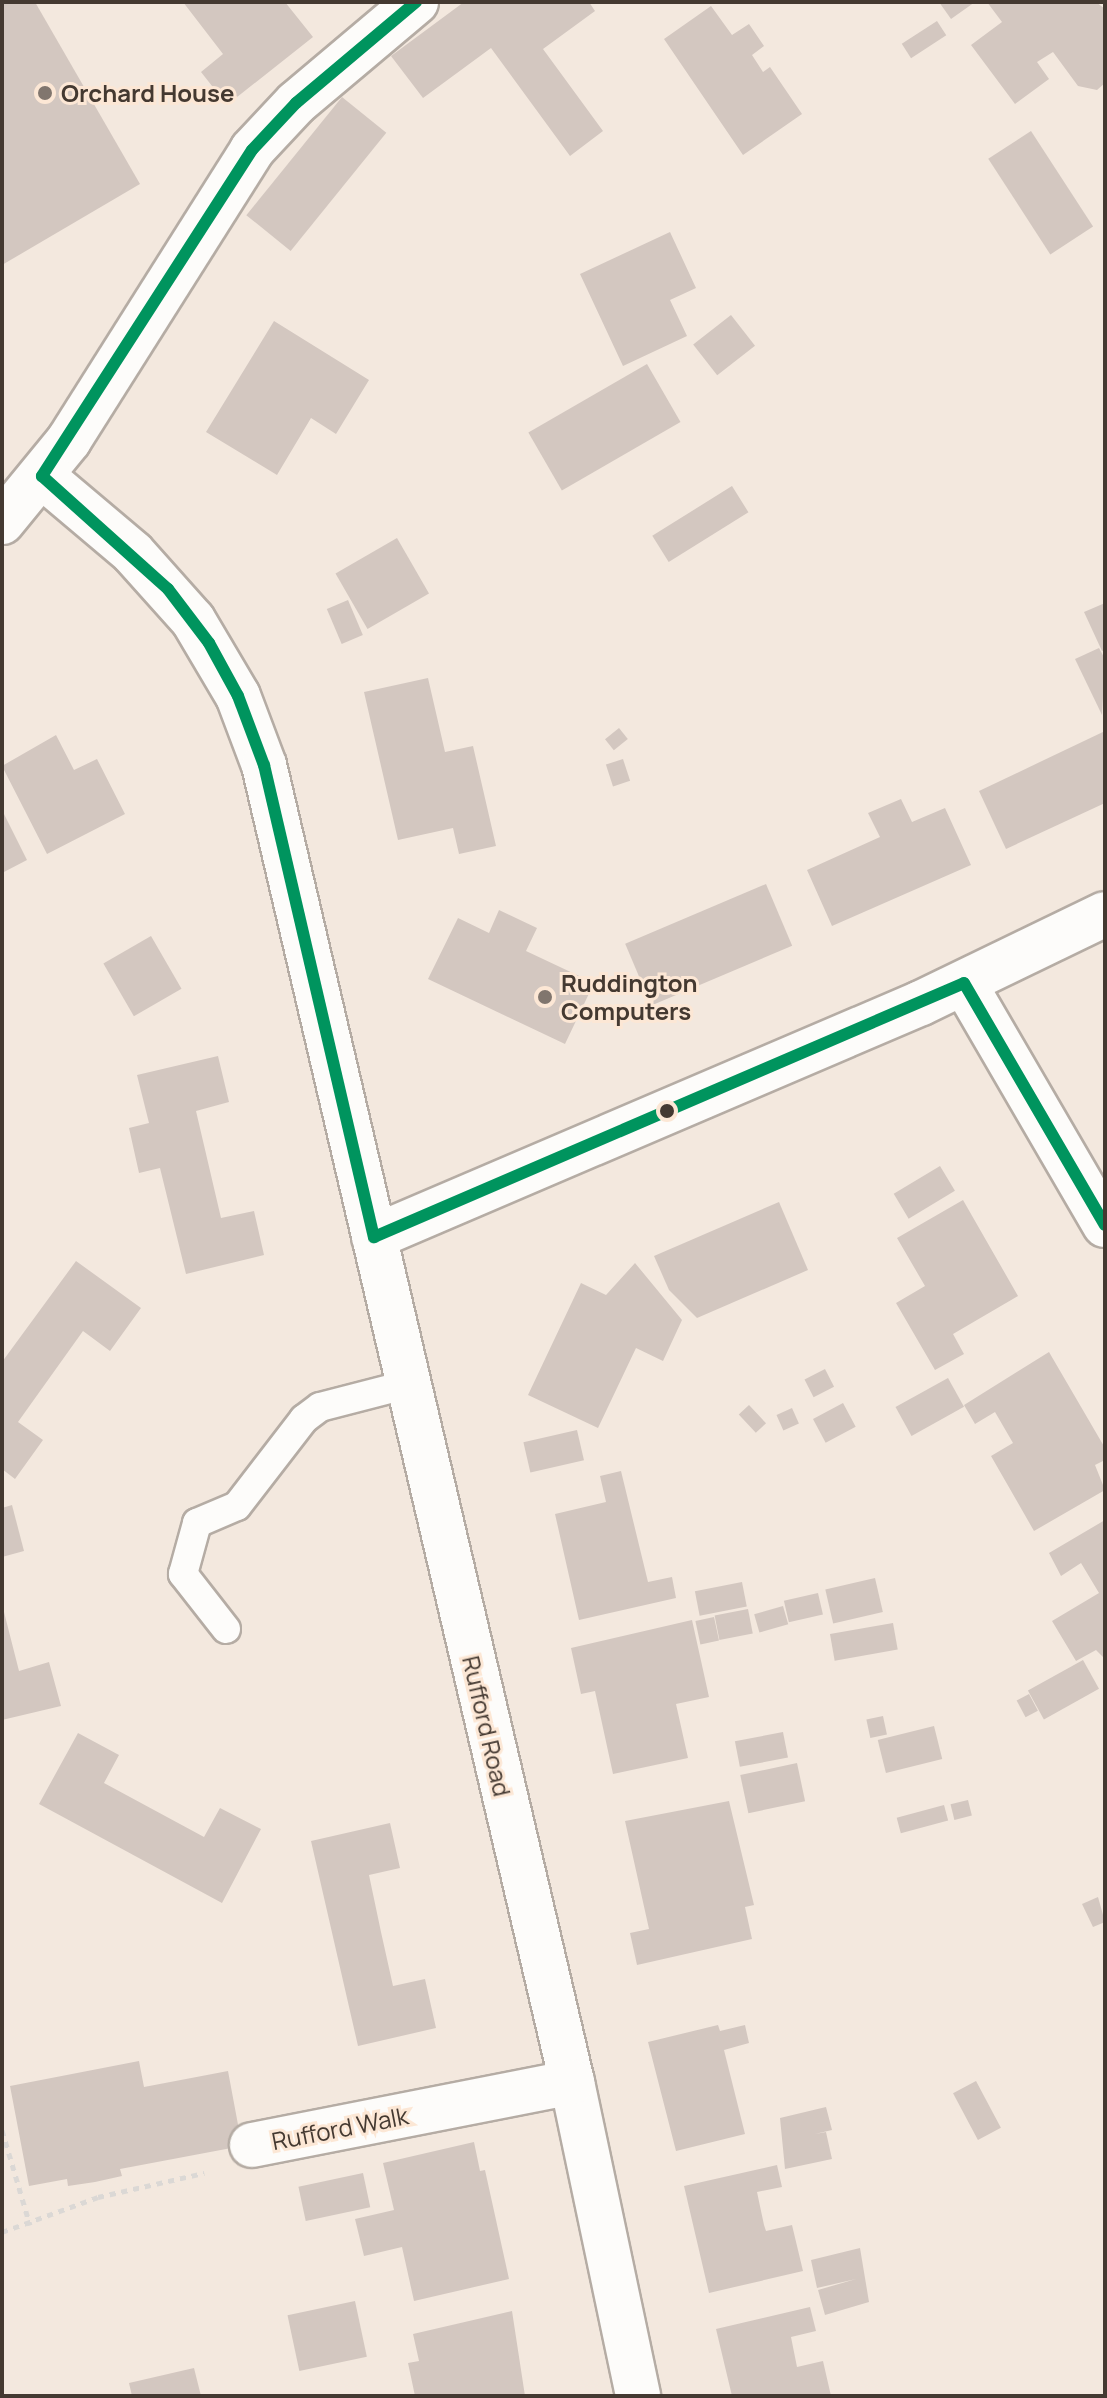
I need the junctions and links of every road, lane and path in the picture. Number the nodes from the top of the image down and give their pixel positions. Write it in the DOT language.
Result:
graph roads {
  1 [pos="416,2"];
  2 [pos="42,476"];
  3 [pos="2,522"];
  4 [pos="1105,914"];
  5 [pos="964,983"];
  6 [pos="1105,1225"];
  7 [pos="374,1237"];
  8 [pos="405,1385"];
  9 [pos="226,1629"];
  10 [pos="572,2082"];
  11 [pos="2,2130"];
  12 [pos="252,2145"];
  13 [pos="30,2225"];
  14 [pos="2,2232"];
  15 [pos="638,2396"];
  1 -- 2 [label="street"];
  2 -- 3 [label="street"];
  2 -- 7 [label="street, Rufford Road"];
  4 -- 5 [label="street"];
  5 -- 6 [label="street"];
  5 -- 7 [label="street"];
  7 -- 8 [label="street, Rufford Road"];
  8 -- 9 [label="lane"];
  8 -- 10 [label="street, Rufford Road"];
  10 -- 12 [label="street, Rufford Walk"];
  10 -- 15 [label="street, Rufford Road"];
  11 -- 13 [label="path"];
  12 -- 13 [label="path, Rufford Walk"];
  13 -- 14 [label="path, Rufford Walk"];
}
